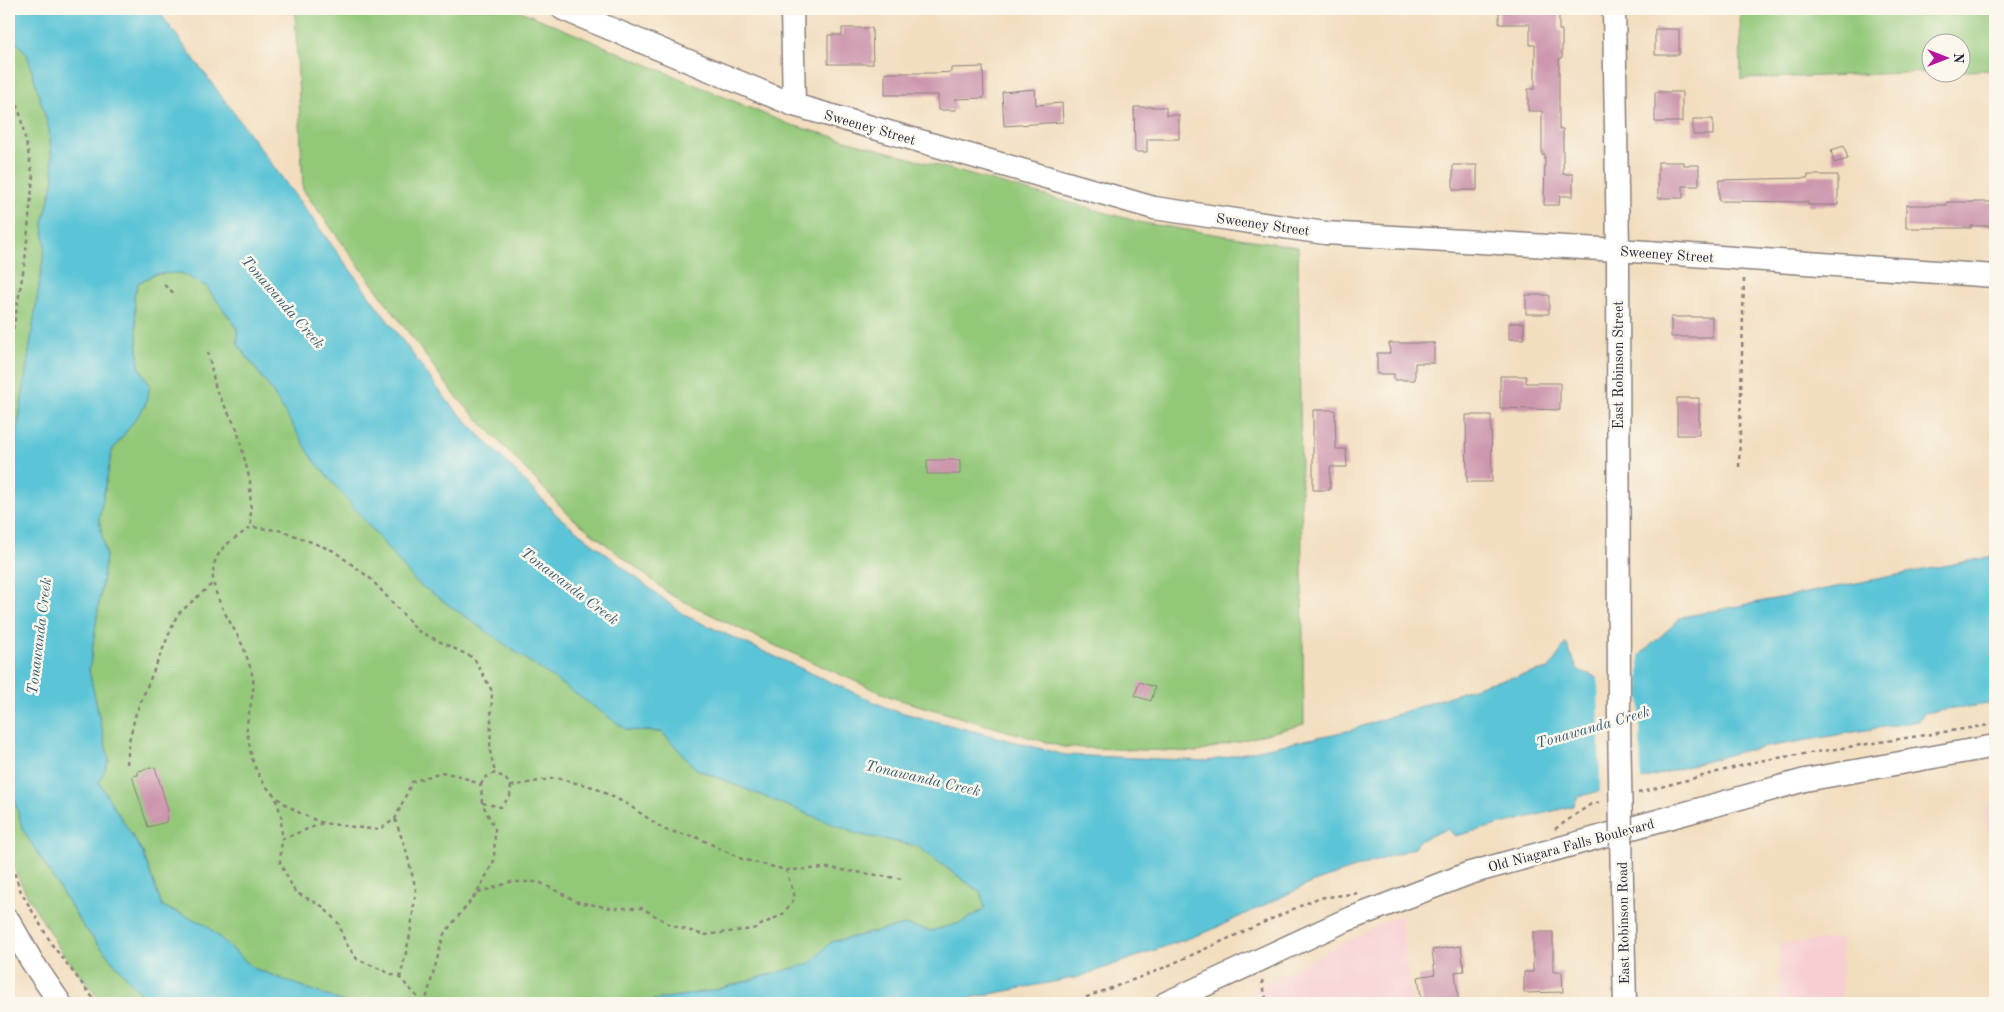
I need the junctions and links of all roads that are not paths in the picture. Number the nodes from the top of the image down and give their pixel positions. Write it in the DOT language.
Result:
graph roads {
  1 [pos="563,9"];
  2 [pos="792,9"];
  3 [pos="1614,9"];
  4 [pos="794,105"];
  5 [pos="1618,250"];
  6 [pos="1995,276"];
  7 [pos="1619,722"];
  8 [pos="1995,746"];
  9 [pos="9,921"];
  10 [pos="60,1003"];
  11 [pos="1169,1003"];
  12 [pos="1626,1003"];
  1 -- 4 [label="street, Sweeney Street"];
  2 -- 4 [label="street"];
  3 -- 5 [label="street, East Robinson Street"];
  4 -- 5 [label="street, Sweeney Street"];
  5 -- 6 [label="street, Sweeney Street"];
  5 -- 7 [label="street, East Robinson Street"];
  7 -- 12 [label="street, East Robinson Road, bridge"];
  8 -- 11 [label="street, Old Niagara Falls Boulevard"];
  9 -- 10 [label="street"];
}
